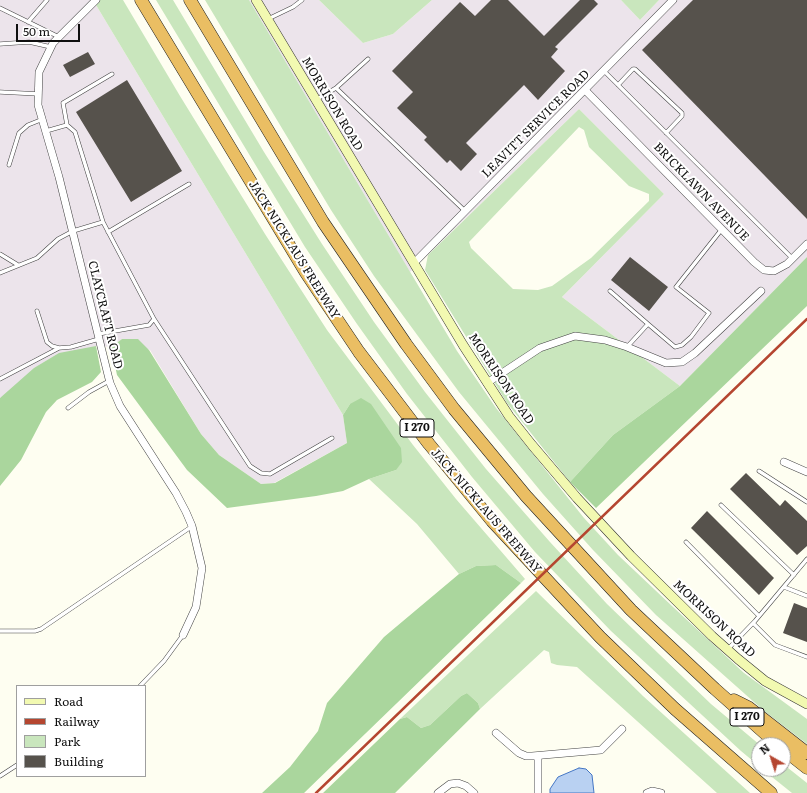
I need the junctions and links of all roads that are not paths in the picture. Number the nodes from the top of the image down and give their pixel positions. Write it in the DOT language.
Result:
graph roads {
  1 [pos="47,0"];
  2 [pos="141,0"];
  3 [pos="190,0"];
  4 [pos="256,0"];
  5 [pos="302,0"];
  6 [pos="673,0"];
  7 [pos="95,1"];
  8 [pos="0,8"];
  9 [pos="268,19"];
  10 [pos="28,22"];
  11 [pos="59,37"];
  12 [pos="0,44"];
  13 [pos="51,48"];
  14 [pos="368,59"];
  15 [pos="604,71"];
  16 [pos="112,74"];
  17 [pos="618,85"];
  18 [pos="336,88"];
  19 [pos="585,90"];
  20 [pos="0,92"];
  21 [pos="38,94"];
  22 [pos="316,100"];
  23 [pos="43,119"];
  24 [pos="67,125"];
  25 [pos="46,131"];
  26 [pos="666,133"];
  27 [pos="9,165"];
  28 [pos="189,184"];
  29 [pos="465,211"];
  30 [pos="103,222"];
  31 [pos="722,229"];
  32 [pos="73,230"];
  33 [pos="108,232"];
  34 [pos="807,244"];
  35 [pos="0,254"];
  36 [pos="792,258"];
  37 [pos="414,263"];
  38 [pos="18,265"];
  39 [pos="0,272"];
  40 [pos="761,291"];
  41 [pos="610,292"];
  42 [pos="37,311"];
  43 [pos="154,319"];
  44 [pos="648,324"];
  45 [pos="99,337"];
  46 [pos="627,347"];
  47 [pos="59,348"];
  48 [pos="0,379"];
  49 [pos="109,381"];
  50 [pos="487,383"];
  51 [pos="68,408"];
  52 [pos="332,438"];
  53 [pos="784,462"];
  54 [pos="759,471"];
  55 [pos="807,472"];
  56 [pos="807,502"];
  57 [pos="722,505"];
  58 [pos="192,526"];
  59 [pos="686,542"];
  60 [pos="807,559"];
  61 [pos="794,575"];
  62 [pos="784,587"];
  63 [pos="807,596"];
  64 [pos="759,616"];
  65 [pos="753,623"];
  66 [pos="0,631"];
  67 [pos="183,635"];
  68 [pos="727,650"];
  69 [pos="807,657"];
  70 [pos="141,685"];
  71 [pos="715,690"];
  72 [pos="807,704"];
  73 [pos="622,729"];
  74 [pos="496,733"];
  75 [pos="769,737"];
  76 [pos="807,753"];
  77 [pos="791,755"];
  78 [pos="538,756"];
  79 [pos="16,766"];
  80 [pos="807,768"];
  81 [pos="0,776"];
  82 [pos="438,793"];
  83 [pos="474,793"];
  84 [pos="538,793"];
  85 [pos="647,793"];
  86 [pos="661,793"];
  87 [pos="771,793"];
  1 -- 10 [label="lane"];
  2 -- 87 [label="highway, JACK NICKLAUS FREEWAY / I 270"];
  3 -- 71 [label="highway, I 270"];
  4 -- 9 [label="street, MORRISON ROAD"];
  5 -- 9 [label="lane"];
  6 -- 15 [label="street, LEAVITT SERVICE ROAD"];
  7 -- 11 [label="street, CLAYCRAFT ROAD"];
  8 -- 10 [label="lane"];
  9 -- 22 [label="street, MORRISON ROAD"];
  10 -- 11 [label="lane"];
  11 -- 13 [label="street, CLAYCRAFT ROAD"];
  12 -- 13 [label="lane"];
  13 -- 21 [label="street, CLAYCRAFT ROAD"];
  14 -- 18 [label="lane"];
  15 -- 17 [label="lane"];
  15 -- 19 [label="street, LEAVITT SERVICE ROAD"];
  16 -- 24 [label="lane"];
  17 -- 26 [label="lane"];
  17 -- 26 [label="lane"];
  18 -- 22 [label="lane"];
  18 -- 29 [label="lane"];
  19 -- 29 [label="street, LEAVITT SERVICE ROAD"];
  19 -- 31 [label="street, BRICKLAWN AVENUE"];
  20 -- 21 [label="lane"];
  21 -- 23 [label="street, CLAYCRAFT ROAD"];
  22 -- 37 [label="street, MORRISON ROAD"];
  23 -- 25 [label="street, CLAYCRAFT ROAD"];
  23 -- 27 [label="lane"];
  24 -- 25 [label="lane"];
  24 -- 30 [label="lane"];
  25 -- 32 [label="street, CLAYCRAFT ROAD"];
  26 -- 36 [label="lane"];
  28 -- 33 [label="lane"];
  29 -- 37 [label="street, LEAVITT SERVICE ROAD"];
  30 -- 32 [label="lane"];
  30 -- 33 [label="lane"];
  31 -- 36 [label="street, BRICKLAWN AVENUE"];
  31 -- 44 [label="lane"];
  32 -- 38 [label="lane"];
  32 -- 45 [label="street, CLAYCRAFT ROAD"];
  33 -- 43 [label="lane"];
  34 -- 36 [label="street, BRICKLAWN AVENUE"];
  35 -- 38 [label="lane"];
  37 -- 50 [label="street, MORRISON ROAD"];
  38 -- 39 [label="lane"];
  40 -- 46 [label="street"];
  41 -- 44 [label="lane"];
  42 -- 47 [label="lane"];
  43 -- 45 [label="lane"];
  43 -- 52 [label="lane"];
  44 -- 46 [label="lane"];
  45 -- 47 [label="lane"];
  45 -- 49 [label="street, CLAYCRAFT ROAD"];
  46 -- 50 [label="street"];
  47 -- 48 [label="lane"];
  49 -- 51 [label="lane"];
  49 -- 58 [label="street, CLAYCRAFT ROAD"];
  50 -- 68 [label="street, MORRISON ROAD"];
  53 -- 55 [label="street"];
  54 -- 56 [label="lane"];
  57 -- 61 [label="lane"];
  58 -- 66 [label="lane"];
  58 -- 67 [label="street, CLAYCRAFT ROAD"];
  59 -- 64 [label="lane"];
  60 -- 61 [label="lane"];
  61 -- 62 [label="lane"];
  62 -- 63 [label="lane"];
  62 -- 64 [label="lane"];
  64 -- 65 [label="lane"];
  65 -- 68 [label="lane"];
  65 -- 69 [label="lane"];
  67 -- 70 [label="lane"];
  68 -- 72 [label="street, MORRISON ROAD"];
  71 -- 75 [label="highway, I 270"];
  71 -- 76 [label="highway"];
  73 -- 78 [label="street"];
  74 -- 78 [label="street"];
  77 -- 80 [label="highway"];
  78 -- 84 [label="street"];
  79 -- 81 [label="lane"];
  82 -- 83 [label="street"];
  85 -- 86 [label="street"];
}
